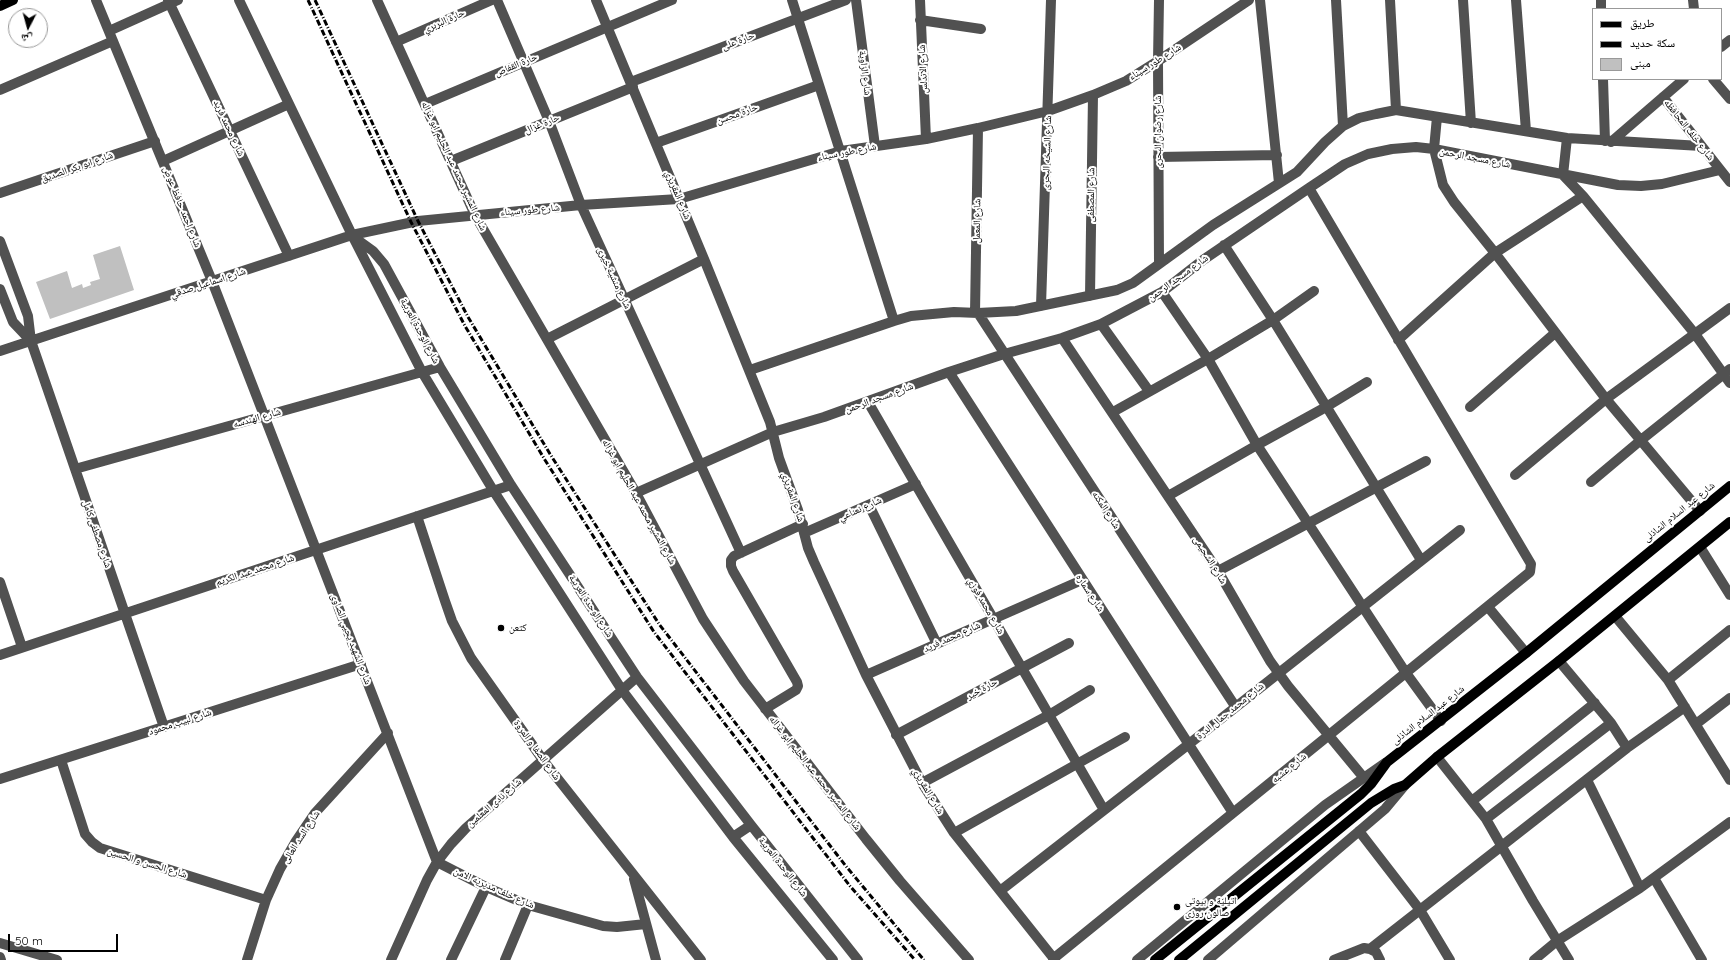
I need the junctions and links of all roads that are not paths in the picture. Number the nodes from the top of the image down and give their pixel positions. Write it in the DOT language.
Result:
graph roads {
  1 [pos="13,0"];
  2 [pos="96,0"];
  3 [pos="240,0"];
  4 [pos="377,0"];
  5 [pos="492,0"];
  6 [pos="498,0"];
  7 [pos="596,0"];
  8 [pos="672,0"];
  9 [pos="792,0"];
  10 [pos="846,0"];
  11 [pos="856,0"];
  12 [pos="920,0"];
  13 [pos="1051,0"];
  14 [pos="1159,0"];
  15 [pos="1249,0"];
  16 [pos="1260,0"];
  17 [pos="1336,0"];
  18 [pos="1390,0"];
  19 [pos="1463,0"];
  20 [pos="1516,0"];
  21 [pos="172,1"];
  22 [pos="0,6"];
  23 [pos="798,19"];
  24 [pos="920,20"];
  25 [pos="607,26"];
  26 [pos="981,29"];
  27 [pos="109,31"];
  28 [pos="1730,40"];
  29 [pos="113,42"];
  30 [pos="396,42"];
  31 [pos="1722,47"];
  32 [pos="1158,61"];
  33 [pos="524,62"];
  34 [pos="1603,80"];
  35 [pos="1683,80"];
  36 [pos="1714,80"];
  37 [pos="632,85"];
  38 [pos="819,85"];
  39 [pos="0,90"];
  40 [pos="1093,95"];
  41 [pos="1663,97"];
  42 [pos="1730,98"];
  43 [pos="289,104"];
  44 [pos="425,104"];
  45 [pos="1396,110"];
  46 [pos="1048,111"];
  47 [pos="1437,117"];
  48 [pos="549,121"];
  49 [pos="1471,122"];
  50 [pos="1343,126"];
  51 [pos="978,128"];
  52 [pos="230,131"];
  53 [pos="1526,131"];
  54 [pos="1567,138"];
  55 [pos="926,139"];
  56 [pos="155,141"];
  57 [pos="1608,142"];
  58 [pos="656,143"];
  59 [pos="875,146"];
  60 [pos="1701,146"];
  61 [pos="1434,149"];
  62 [pos="841,151"];
  63 [pos="1277,155"];
  64 [pos="1158,157"];
  65 [pos="163,161"];
  66 [pos="451,161"];
  67 [pos="1725,171"];
  68 [pos="1564,175"];
  69 [pos="1730,182"];
  70 [pos="1279,183"];
  71 [pos="1309,188"];
  72 [pos="0,193"];
  73 [pos="1583,196"];
  74 [pos="679,199"];
  75 [pos="581,205"];
  76 [pos="475,215"];
  77 [pos="418,221"];
  78 [pos="352,235"];
  79 [pos="0,241"];
  80 [pos="1224,245"];
  81 [pos="1495,253"];
  82 [pos="289,256"];
  83 [pos="704,259"];
  84 [pos="1159,264"];
  85 [pos="212,281"];
  86 [pos="0,289"];
  87 [pos="1314,291"];
  88 [pos="1162,292"];
  89 [pos="1090,296"];
  90 [pos="624,300"];
  91 [pos="1041,306"];
  92 [pos="1730,308"];
  93 [pos="977,313"];
  94 [pos="1273,320"];
  95 [pos="894,321"];
  96 [pos="1101,324"];
  97 [pos="1555,333"];
  98 [pos="1695,334"];
  99 [pos="1062,338"];
  100 [pos="547,339"];
  101 [pos="1398,340"];
  102 [pos="31,341"];
  103 [pos="0,351"];
  104 [pos="1004,354"];
  105 [pos="1208,359"];
  106 [pos="440,367"];
  107 [pos="750,370"];
  108 [pos="422,372"];
  109 [pos="949,372"];
  110 [pos="1726,372"];
  111 [pos="1367,382"];
  112 [pos="1730,383"];
  113 [pos="1149,391"];
  114 [pos="1606,399"];
  115 [pos="868,402"];
  116 [pos="1326,407"];
  117 [pos="1470,407"];
  118 [pos="1113,412"];
  119 [pos="265,416"];
  120 [pos="773,432"];
  121 [pos="1641,440"];
  122 [pos="1257,445"];
  123 [pos="1426,461"];
  124 [pos="699,463"];
  125 [pos="75,469"];
  126 [pos="1515,475"];
  127 [pos="1591,482"];
  128 [pos="916,484"];
  129 [pos="511,485"];
  130 [pos="1730,486"];
  131 [pos="1376,488"];
  132 [pos="493,490"];
  133 [pos="636,493"];
  134 [pos="1168,496"];
  135 [pos="869,505"];
  136 [pos="1700,511"];
  137 [pos="417,516"];
  138 [pos="1730,522"];
  139 [pos="1309,523"];
  140 [pos="804,529"];
  141 [pos="1460,530"];
  142 [pos="1700,547"];
  143 [pos="317,549"];
  144 [pos="741,553"];
  145 [pos="1421,560"];
  146 [pos="1218,571"];
  147 [pos="1082,580"];
  148 [pos="0,582"];
  149 [pos="1730,595"];
  150 [pos="1363,606"];
  151 [pos="1488,607"];
  152 [pos="124,613"];
  153 [pos="1615,616"];
  154 [pos="994,619"];
  155 [pos="1730,630"];
  156 [pos="937,644"];
  157 [pos="1069,644"];
  158 [pos="22,647"];
  159 [pos="1526,653"];
  160 [pos="0,655"];
  161 [pos="1559,662"];
  162 [pos="361,664"];
  163 [pos="1022,668"];
  164 [pos="1278,673"];
  165 [pos="1406,673"];
  166 [pos="866,676"];
  167 [pos="637,677"];
  168 [pos="1668,680"];
  169 [pos="622,690"];
  170 [pos="1090,690"];
  171 [pos="1730,698"];
  172 [pos="1595,703"];
  173 [pos="1235,706"];
  174 [pos="1685,707"];
  175 [pos="765,710"];
  176 [pos="1049,715"];
  177 [pos="1441,721"];
  178 [pos="1611,723"];
  179 [pos="1696,724"];
  180 [pos="164,727"];
  181 [pos="388,734"];
  182 [pos="896,735"];
  183 [pos="1329,735"];
  184 [pos="1125,737"];
  185 [pos="1189,744"];
  186 [pos="1626,748"];
  187 [pos="1437,757"];
  188 [pos="61,760"];
  189 [pos="543,760"];
  190 [pos="1387,762"];
  191 [pos="1078,765"];
  192 [pos="1364,778"];
  193 [pos="0,779"];
  194 [pos="1587,780"];
  195 [pos="1730,780"];
  196 [pos="922,783"];
  197 [pos="1405,785"];
  198 [pos="1472,801"];
  199 [pos="1104,810"];
  200 [pos="1233,813"];
  201 [pos="1486,819"];
  202 [pos="1730,822"];
  203 [pos="751,825"];
  204 [pos="1359,831"];
  205 [pos="954,833"];
  206 [pos="733,837"];
  207 [pos="1502,845"];
  208 [pos="437,862"];
  209 [pos="633,874"];
  210 [pos="1654,878"];
  211 [pos="486,887"];
  212 [pos="1640,888"];
  213 [pos="1000,890"];
  214 [pos="266,900"];
  215 [pos="528,905"];
  216 [pos="1420,910"];
  217 [pos="646,924"];
  218 [pos="1557,941"];
  219 [pos="0,943"];
  220 [pos="1370,949"];
  221 [pos="1221,956"];
  222 [pos="0,957"];
  223 [pos="1054,959"];
  224 [pos="1,960"];
  225 [pos="58,960"];
  226 [pos="247,960"];
  227 [pos="391,960"];
  228 [pos="451,960"];
  229 [pos="505,960"];
  230 [pos="656,960"];
  231 [pos="701,960"];
  232 [pos="833,960"];
  233 [pos="858,960"];
  234 [pos="970,960"];
  235 [pos="1137,960"];
  236 [pos="1155,960"];
  237 [pos="1179,960"];
  238 [pos="1208,960"];
  239 [pos="1334,960"];
  240 [pos="1380,960"];
  241 [pos="1450,960"];
  242 [pos="1534,960"];
  243 [pos="1569,960"];
  244 [pos="1702,960"];
  1 -- 22 [label="main road"];
  2 -- 27 [label="street, شارع احمد حافظ عوض"];
  3 -- 43 [label="street, شارع الوحدة العربية"];
  4 -- 30 [label="street, شارع المشير محمد عبد الحليم ابو غزاله"];
  5 -- 30 [label="street, حارة البربري"];
  6 -- 33 [label="street, شارع منشية خيرى"];
  7 -- 25 [label="street, شارع المقريزي"];
  8 -- 25 [label="street, حارة القفاص"];
  9 -- 23 [label="street"];
  10 -- 23 [label="street, حارة على"];
  11 -- 59 [label="street, شارع الزاوية"];
  12 -- 24 [label="street, شارع الاندلس"];
  13 -- 46 [label="street, شارع الشيخه البحرى"];
  14 -- 32 [label="street, شارع رضوان البحرى"];
  15 -- 32 [label="street, شارع طور سيناء"];
  16 -- 63 [label="street"];
  17 -- 50 [label="street"];
  18 -- 45 [label="street"];
  19 -- 49 [label="street"];
  20 -- 53 [label="street"];
  21 -- 27 [label="street"];
  21 -- 52 [label="street, شارع محمد فريد"];
  23 -- 37 [label="street, حارة على"];
  23 -- 38 [label="street"];
  24 -- 26 [label="street"];
  24 -- 55 [label="street, شارع الاندلس"];
  25 -- 33 [label="street, حارة القفاص"];
  25 -- 37 [label="street, شارع المقريزي"];
  27 -- 29 [label="street, شارع احمد حافظ عوض"];
  28 -- 31 [label="street"];
  29 -- 39 [label="street"];
  29 -- 56 [label="street, شارع احمد حافظ عوض"];
  30 -- 44 [label="street, شارع المشير محمد عبد الحليم ابو غزاله"];
  32 -- 40 [label="street, شارع طور سيناء"];
  32 -- 64 [label="street, شارع رضوان البحرى"];
  33 -- 44 [label="street, حارة القفاص"];
  33 -- 48 [label="street, شارع منشية خيرى"];
  34 -- 57 [label="street"];
  35 -- 41 [label="street"];
  36 -- 42 [label="street"];
  37 -- 48 [label="street, حارة غزال"];
  37 -- 58 [label="street, شارع المقريزي"];
  38 -- 58 [label="street, حارة محسن"];
  38 -- 62 [label="street"];
  40 -- 46 [label="street, شارع طور سيناء"];
  40 -- 89 [label="street, شارع المصطفى"];
  41 -- 57 [label="street"];
  41 -- 60 [label="street, شارع خلف المحافظه"];
  43 -- 52 [label="street"];
  43 -- 78 [label="street, شارع الوحدة العربية"];
  44 -- 66 [label="street, شارع المشير محمد عبد الحليم ابو غزاله"];
  45 -- 47 [label="street"];
  45 -- 50 [label="street"];
  46 -- 51 [label="street, شارع طور سيناء"];
  46 -- 91 [label="street, شارع الشيخه البحرى"];
  47 -- 49 [label="street"];
  47 -- 61 [label="street"];
  48 -- 66 [label="street, حارة غزال"];
  48 -- 75 [label="street, شارع منشية خيرى"];
  49 -- 53 [label="street"];
  50 -- 70 [label="street"];
  51 -- 55 [label="street, شارع طور سيناء"];
  51 -- 93 [label="street, شارع المعمل"];
  52 -- 65 [label="street"];
  52 -- 82 [label="street, شارع محمد فريد"];
  53 -- 54 [label="street"];
  54 -- 57 [label="street"];
  54 -- 68 [label="street"];
  55 -- 59 [label="street, شارع طور سيناء"];
  56 -- 65 [label="street, شارع احمد حافظ عوض"];
  56 -- 72 [label="street, شارع ابو بكر الصديق"];
  57 -- 60 [label="street"];
  58 -- 74 [label="street, شارع المقريزي"];
  59 -- 62 [label="street, شارع طور سيناء"];
  60 -- 67 [label="street, شارع خلف المحافظه"];
  61 -- 68 [label="street, شارع مسجد الرحمن"];
  61 -- 71 [label="street, شارع مسجد الرحمن"];
  61 -- 81 [label="street"];
  62 -- 74 [label="street, شارع طور سيناء"];
  62 -- 95 [label="street"];
  63 -- 64 [label="street"];
  63 -- 70 [label="street"];
  64 -- 84 [label="street, شارع رضوان البحرى"];
  65 -- 85 [label="street, شارع احمد حافظ عوض"];
  66 -- 76 [label="street, شارع المشير محمد عبد الحليم ابو غزاله"];
  67 -- 68 [label="street, شارع مسجد الرحمن"];
  67 -- 69 [label="street, شارع خلف المحافظه"];
  68 -- 73 [label="street"];
  70 -- 84 [label="street"];
  71 -- 80 [label="street, شارع مسجد الرحمن"];
  71 -- 101 [label="street"];
  73 -- 81 [label="street"];
  73 -- 98 [label="street"];
  74 -- 75 [label="street, شارع طور سيناء"];
  74 -- 83 [label="street, شارع المقريزي"];
  75 -- 76 [label="street, شارع طور سيناء"];
  75 -- 90 [label="street, شارع منشية خيرى"];
  76 -- 77 [label="street, شارع طور سيناء"];
  76 -- 100 [label="street, شارع المشير محمد عبد الحليم ابو غزاله"];
  77 -- 78 [label="street, شارع اسماعيل صدقي"];
  78 -- 82 [label="street, شارع اسماعيل صدقي"];
  78 -- 106 [label="street, شارع الوحدة العربية"];
  78 -- 108 [label="street, شارع الوحدة العربية"];
  79 -- 102 [label="street, شارع مصطفى كامل"];
  80 -- 88 [label="street, شارع مسجد الرحمن"];
  80 -- 94 [label="street"];
  81 -- 97 [label="street"];
  81 -- 101 [label="street"];
  82 -- 85 [label="street, شارع اسماعيل صدقي"];
  83 -- 90 [label="street"];
  83 -- 107 [label="street, شارع المقريزي"];
  84 -- 89 [label="street"];
  85 -- 102 [label="street, شارع اسماعيل صدقي"];
  85 -- 119 [label="street, شارع احمد حافظ عوض"];
  86 -- 102 [label="street, شارع مصطفى كامل"];
  87 -- 94 [label="street"];
  88 -- 96 [label="street, شارع مسجد الرحمن"];
  88 -- 105 [label="street"];
  89 -- 91 [label="street"];
  90 -- 100 [label="street"];
  90 -- 124 [label="street, شارع منشية خيرى"];
  91 -- 93 [label="street"];
  92 -- 98 [label="street"];
  93 -- 95 [label="street"];
  93 -- 104 [label="street, شارع المكنه"];
  94 -- 105 [label="street"];
  94 -- 116 [label="street"];
  95 -- 107 [label="street"];
  96 -- 99 [label="street, شارع مسجد الرحمن"];
  96 -- 113 [label="street"];
  97 -- 114 [label="street"];
  97 -- 117 [label="street"];
  98 -- 110 [label="street"];
  98 -- 114 [label="street"];
  99 -- 104 [label="street, شارع مسجد الرحمن"];
  99 -- 118 [label="street, شارع الشحيمى"];
  100 -- 133 [label="street, شارع المشير محمد عبد الحليم ابو غزاله"];
  101 -- 151 [label="street, شارع عشبه"];
  102 -- 103 [label="street, شارع اسماعيل صدقي"];
  102 -- 125 [label="street, شارع مصطفى كامل"];
  104 -- 109 [label="street, شارع مسجد الرحمن"];
  104 -- 173 [label="street, شارع المكنه"];
  105 -- 113 [label="street"];
  105 -- 122 [label="street"];
  106 -- 108 [label="street, شارع الهندسه"];
  106 -- 129 [label="street, شارع الوحدة العربية"];
  107 -- 120 [label="street, شارع المقريزي"];
  108 -- 119 [label="street, شارع الهندسه"];
  108 -- 132 [label="street, شارع الوحدة العربية"];
  109 -- 115 [label="street, شارع مسجد الرحمن"];
  109 -- 147 [label="street, شارع سماره"];
  110 -- 112 [label="street"];
  110 -- 121 [label="street"];
  111 -- 116 [label="street"];
  113 -- 118 [label="street"];
  114 -- 121 [label="street"];
  114 -- 126 [label="street"];
  115 -- 120 [label="street, شارع مسجد الرحمن"];
  115 -- 128 [label="street, شارع محمد فوزي"];
  116 -- 122 [label="street"];
  116 -- 131 [label="street"];
  118 -- 134 [label="street, شارع الشحيمى"];
  119 -- 125 [label="street, شارع الهندسه"];
  119 -- 143 [label="street, شارع الشهيد يحيي الصاوى"];
  120 -- 124 [label="street, شارع مسجد الرحمن"];
  120 -- 140 [label="street, شارع المقريزي"];
  121 -- 127 [label="street"];
  121 -- 136 [label="street"];
  122 -- 134 [label="street"];
  122 -- 139 [label="street"];
  123 -- 131 [label="street"];
  124 -- 133 [label="street, شارع مسجد الرحمن"];
  124 -- 144 [label="street, شارع منشية خيرى"];
  125 -- 152 [label="street, شارع مصطفى كامل"];
  128 -- 135 [label="street, شارع نعناعي"];
  128 -- 154 [label="street, شارع محمد فوزي"];
  129 -- 132 [label="street, شارع محمد عبد الكريم"];
  129 -- 167 [label="street, شارع الوحدة العربية"];
  130 -- 136 [label="main road, شارع عبد السلام الشاذلى"];
  131 -- 139 [label="street"];
  131 -- 145 [label="street"];
  132 -- 137 [label="street, شارع محمد عبد الكريم"];
  132 -- 169 [label="street, شارع الوحدة العربية"];
  133 -- 175 [label="street, شارع المشير محمد عبد الحليم ابو غزاله"];
  134 -- 146 [label="street, شارع الشحيمى"];
  135 -- 140 [label="street, شارع نعناعي"];
  135 -- 156 [label="street"];
  136 -- 159 [label="main road, شارع عبد السلام الشاذلى"];
  137 -- 143 [label="street, شارع محمد عبد الكريم"];
  137 -- 189 [label="street, شارع الصفا و المروة"];
  138 -- 142 [label="main road"];
  139 -- 146 [label="street"];
  139 -- 150 [label="street"];
  140 -- 144 [label="street, شارع نعناعي"];
  140 -- 166 [label="street, شارع المقريزي"];
  141 -- 145 [label="street, شارع محمد جمال الدرة"];
  142 -- 149 [label="street"];
  142 -- 153 [label="main road"];
  143 -- 152 [label="street, شارع محمد عبد الكريم"];
  143 -- 162 [label="street, شارع الشهيد يحيي الصاوى"];
  144 -- 175 [label="street"];
  145 -- 150 [label="street, شارع محمد جمال الدرة"];
  146 -- 164 [label="street, شارع الشحيمى"];
  147 -- 154 [label="street, شارع محمد فريد"];
  147 -- 185 [label="street, شارع سماره"];
  148 -- 158 [label="street"];
  150 -- 164 [label="street, شارع محمد جمال الدرة"];
  150 -- 165 [label="street"];
  151 -- 159 [label="street"];
  151 -- 165 [label="street, شارع عشبه"];
  152 -- 158 [label="street, شارع محمد عبد الكريم"];
  152 -- 180 [label="street, شارع مصطفى كامل"];
  153 -- 161 [label="main road"];
  153 -- 168 [label="street"];
  154 -- 156 [label="street, شارع محمد فريد"];
  154 -- 163 [label="street, شارع محمد فوزي"];
  155 -- 168 [label="street"];
  156 -- 166 [label="street, شارع محمد فريد"];
  157 -- 163 [label="street, حارة خير"];
  158 -- 160 [label="street, شارع محمد عبد الكريم"];
  159 -- 177 [label="main road, شارع عبد السلام الشاذلى"];
  161 -- 172 [label="street"];
  161 -- 187 [label="main road"];
  162 -- 180 [label="street, شارع لبيب محمود"];
  162 -- 181 [label="street, شارع الشهيد يحيي الصاوى"];
  163 -- 176 [label="street, شارع محمد فوزي"];
  163 -- 182 [label="street, حارة خير"];
  164 -- 173 [label="street, شارع محمد جمال الدرة"];
  164 -- 183 [label="street, شارع الشحيمى"];
  165 -- 177 [label="street"];
  165 -- 183 [label="street, شارع عشبه"];
  166 -- 182 [label="street, شارع المقريزي"];
  167 -- 169 [label="street, شارع نادى المعلمين"];
  167 -- 203 [label="street, شارع الوحدة العربية"];
  168 -- 174 [label="street"];
  169 -- 189 [label="street, شارع نادى المعلمين"];
  169 -- 206 [label="street, شارع الوحدة العربية"];
  170 -- 176 [label="street"];
  171 -- 179 [label="street"];
  172 -- 178 [label="street"];
  172 -- 198 [label="street"];
  173 -- 185 [label="street, شارع محمد جمال الدرة"];
  174 -- 179 [label="street"];
  174 -- 186 [label="street"];
  175 -- 234 [label="street, شارع المشير محمد عبد الحليم ابو غزاله"];
  176 -- 191 [label="street, شارع محمد فوزي"];
  176 -- 196 [label="street"];
  177 -- 190 [label="main road, شارع عبد السلام الشاذلى"];
  178 -- 186 [label="street"];
  178 -- 201 [label="street"];
  179 -- 195 [label="street"];
  180 -- 188 [label="street, شارع لبيب محمود"];
  181 -- 208 [label="street, شارع الشهيد يحيي الصاوى"];
  181 -- 214 [label="street, شارع السد العالى"];
  182 -- 196 [label="street, شارع المقريزي"];
  183 -- 192 [label="street, شارع الشحيمى"];
  183 -- 200 [label="street, شارع عشبه"];
  184 -- 191 [label="street"];
  185 -- 199 [label="street, شارع محمد جمال الدرة"];
  185 -- 200 [label="street, شارع سماره"];
  186 -- 194 [label="street"];
  187 -- 197 [label="main road"];
  187 -- 198 [label="street"];
  188 -- 193 [label="street, شارع لبيب محمود"];
  188 -- 214 [label="street, شارع الحسن و الحسين"];
  189 -- 208 [label="street, شارع نادى المعلمين"];
  189 -- 209 [label="street, شارع الصفا و المروة"];
  190 -- 192 [label="street, شارع عبد السلام الشاذلى"];
  190 -- 236 [label="main road"];
  191 -- 199 [label="street, شارع محمد فوزي"];
  191 -- 205 [label="street"];
  192 -- 235 [label="street, شارع عبد السلام الشاذلى"];
  194 -- 207 [label="street"];
  194 -- 212 [label="street"];
  196 -- 205 [label="street, شارع المقريزي"];
  197 -- 204 [label="street"];
  197 -- 237 [label="main road"];
  198 -- 201 [label="street"];
  199 -- 213 [label="street, شارع محمد جمال الدرة"];
  200 -- 223 [label="street, شارع عشبه"];
  201 -- 207 [label="street"];
  202 -- 210 [label="street"];
  203 -- 206 [label="street"];
  203 -- 233 [label="street, شارع الوحدة العربية"];
  204 -- 216 [label="street"];
  204 -- 221 [label="street"];
  205 -- 213 [label="street, شارع المقريزي"];
  206 -- 232 [label="street, شارع الوحدة العربية"];
  207 -- 216 [label="street"];
  207 -- 218 [label="street"];
  208 -- 211 [label="street, شارع خلف مديريه الامن"];
  208 -- 227 [label="street, شارع نادى المعلمين"];
  209 -- 217 [label="street"];
  209 -- 231 [label="street, شارع الصفا و المروة"];
  210 -- 212 [label="street"];
  210 -- 244 [label="street"];
  211 -- 215 [label="street, شارع خلف مديريه الامن"];
  211 -- 228 [label="street"];
  212 -- 218 [label="street"];
  213 -- 223 [label="street, شارع المقريزي"];
  214 -- 226 [label="street, شارع السد العالى"];
  215 -- 217 [label="street, شارع خلف مديريه الامن"];
  215 -- 229 [label="street"];
  216 -- 220 [label="street"];
  216 -- 241 [label="street"];
  217 -- 230 [label="street"];
  218 -- 242 [label="street"];
  218 -- 243 [label="street"];
  219 -- 225 [label="street"];
  220 -- 239 [label="street"];
  220 -- 240 [label="street"];
  221 -- 238 [label="street"];
  222 -- 224 [label="street"];
}
